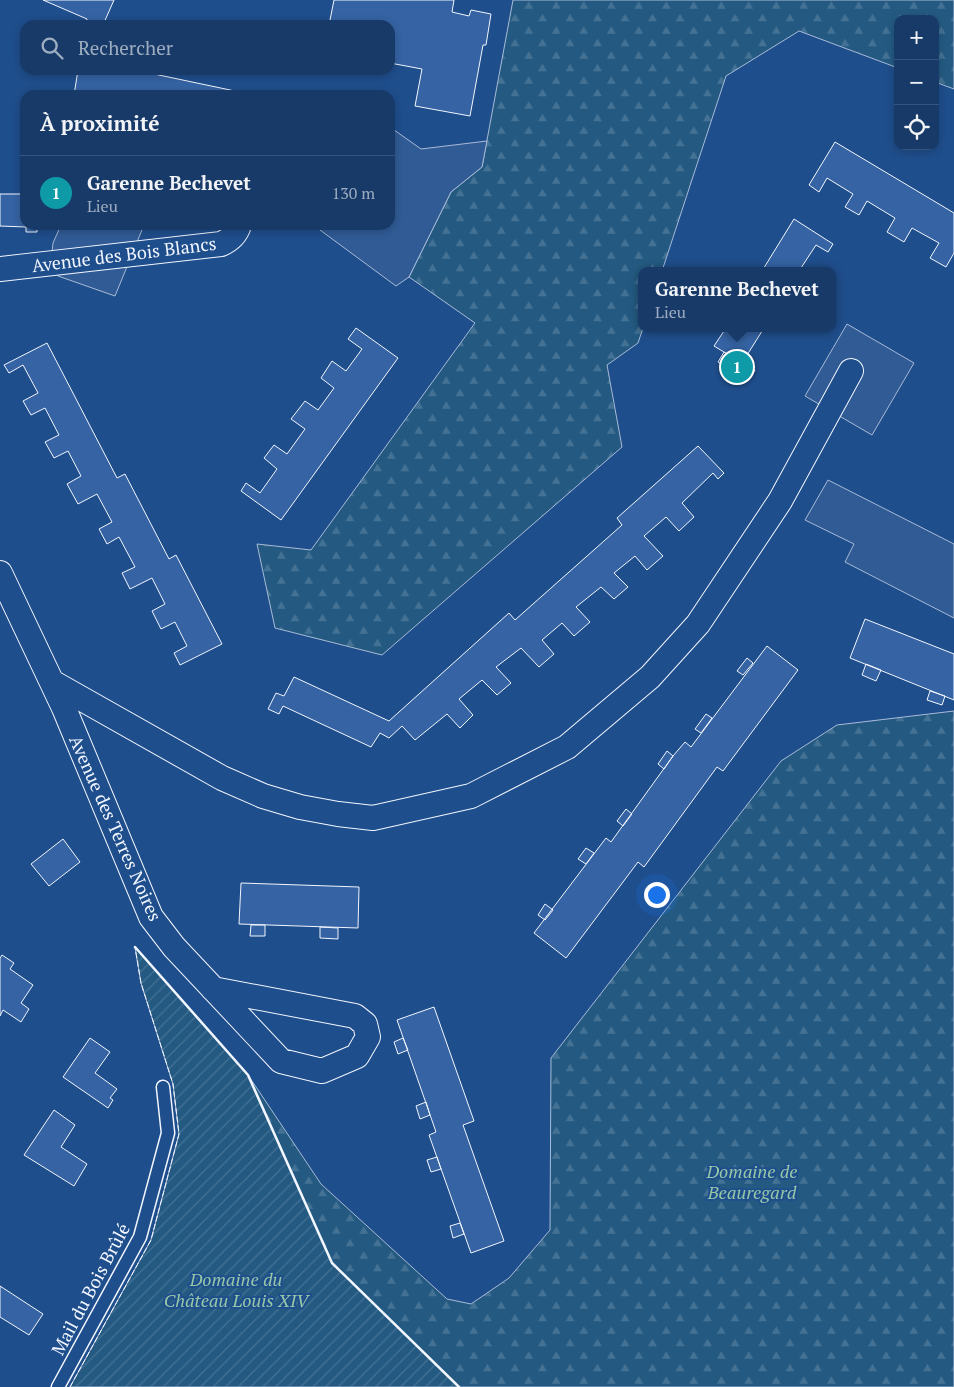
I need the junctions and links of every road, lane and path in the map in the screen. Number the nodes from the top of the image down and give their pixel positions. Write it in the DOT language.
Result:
graph roads {
  1 [pos="236,230"];
  2 [pos="0,268"];
  3 [pos="851,371"];
  4 [pos="0,573"];
  5 [pos="52,682"];
  6 [pos="213,988"];
  7 [pos="163,1087"];
  8 [pos="58,1387"];
  1 -- 2 [label="street, Avenue des Bois Blancs"];
  3 -- 5 [label="street"];
  4 -- 5 [label="street, Avenue des Terres Noires"];
  5 -- 6 [label="street, Avenue des Terres Noires"];
  6 -- 6 [label="street, Avenue des Terres Noires"];
  7 -- 8 [label="lane, Mail du Bois Brûlé"];
}
